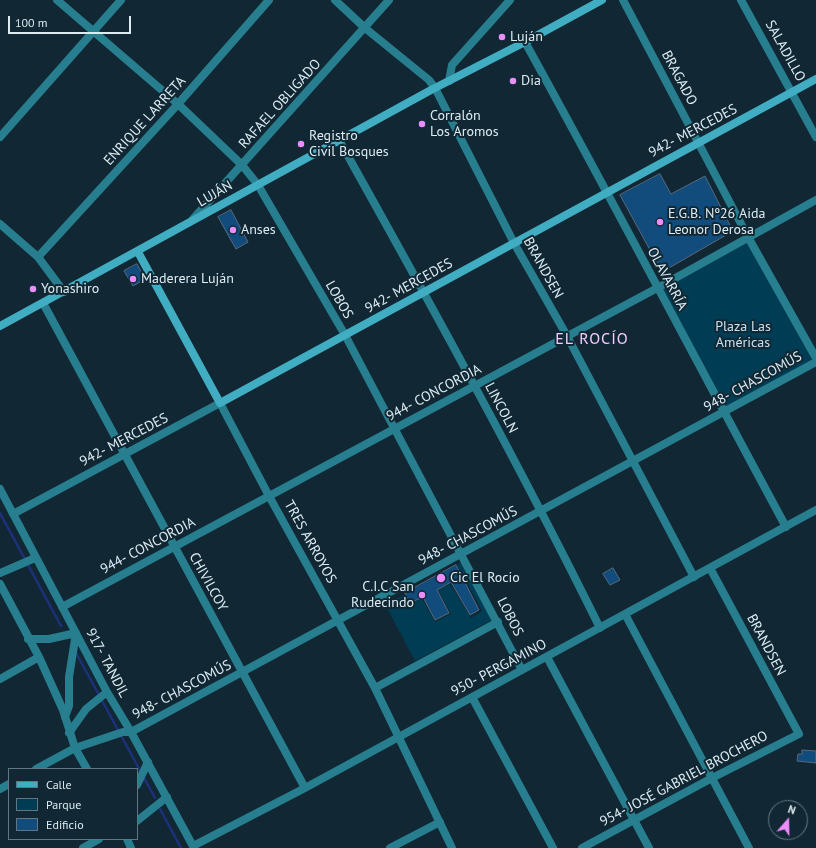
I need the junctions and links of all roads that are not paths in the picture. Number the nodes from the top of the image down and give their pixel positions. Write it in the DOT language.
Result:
graph roads {
  1 [pos="58,0"];
  2 [pos="121,0"];
  3 [pos="269,0"];
  4 [pos="335,0"];
  5 [pos="388,0"];
  6 [pos="510,0"];
  7 [pos="602,0"];
  8 [pos="623,0"];
  9 [pos="741,0"];
  10 [pos="365,28"];
  11 [pos="94,31"];
  12 [pos="525,42"];
  13 [pos="816,79"];
  14 [pos="449,81"];
  15 [pos="435,88"];
  16 [pos="792,92"];
  17 [pos="178,104"];
  18 [pos="0,137"];
  19 [pos="816,137"];
  20 [pos="339,140"];
  21 [pos="699,143"];
  22 [pos="242,165"];
  23 [pos="258,185"];
  24 [pos="608,192"];
  25 [pos="816,200"];
  26 [pos="0,224"];
  27 [pos="189,224"];
  28 [pos="748,237"];
  29 [pos="514,243"];
  30 [pos="138,252"];
  31 [pos="38,257"];
  32 [pos="657,288"];
  33 [pos="64,292"];
  34 [pos="424,292"];
  35 [pos="42,303"];
  36 [pos="0,326"];
  37 [pos="345,335"];
  38 [pos="567,336"];
  39 [pos="816,358"];
  40 [pos="816,362"];
  41 [pos="475,386"];
  42 [pos="220,402"];
  43 [pos="724,413"];
  44 [pos="395,429"];
  45 [pos="125,454"];
  46 [pos="633,462"];
  47 [pos="0,489"];
  48 [pos="269,496"];
  49 [pos="816,510"];
  50 [pos="542,511"];
  51 [pos="13,514"];
  52 [pos="786,527"];
  53 [pos="174,547"];
  54 [pos="461,553"];
  55 [pos="29,560"];
  56 [pos="710,568"];
  57 [pos="0,573"];
  58 [pos="694,577"];
  59 [pos="0,584"];
  60 [pos="62,607"];
  61 [pos="625,614"];
  62 [pos="339,620"];
  63 [pos="498,622"];
  64 [pos="600,628"];
  65 [pos="76,633"];
  66 [pos="28,638"];
  67 [pos="39,657"];
  68 [pos="547,657"];
  69 [pos="522,670"];
  70 [pos="243,672"];
  71 [pos="0,679"];
  72 [pos="375,688"];
  73 [pos="102,696"];
  74 [pos="472,698"];
  75 [pos="65,717"];
  76 [pos="131,732"];
  77 [pos="69,733"];
  78 [pos="799,734"];
  79 [pos="400,736"];
  80 [pos="74,748"];
  81 [pos="148,762"];
  82 [pos="38,768"];
  83 [pos="86,768"];
  84 [pos="712,778"];
  85 [pos="138,783"];
  86 [pos="305,788"];
  87 [pos="167,797"];
  88 [pos="138,820"];
  89 [pos="635,820"];
  90 [pos="440,822"];
  91 [pos="97,840"];
  92 [pos="194,847"];
  93 [pos="83,848"];
  94 [pos="390,848"];
  95 [pos="452,848"];
  96 [pos="553,848"];
  97 [pos="582,848"];
  98 [pos="649,848"];
  99 [pos="749,848"];
  1 -- 11 [label="street, LOBOS"];
  2 -- 11 [label="street"];
  3 -- 17 [label="street, ENRIQUE LARRETA"];
  4 -- 10 [label="street, BRANDSEN"];
  5 -- 10 [label="street, RAFAEL OBLIGADO"];
  6 -- 14 [label="street"];
  7 -- 12 [label="main road, LUJÁN"];
  8 -- 21 [label="street, BRAGADO"];
  9 -- 16 [label="street, SALADILLO"];
  10 -- 15 [label="street, BRANDSEN"];
  10 -- 22 [label="street, RAFAEL OBLIGADO"];
  11 -- 17 [label="street, LOBOS"];
  11 -- 18 [label="street"];
  12 -- 14 [label="main road, LUJÁN"];
  12 -- 24 [label="street, OLAVARRÍA"];
  13 -- 16 [label="main road, 942- MERCEDES"];
  14 -- 15 [label="main road, LUJÁN"];
  15 -- 20 [label="main road, LUJÁN"];
  15 -- 29 [label="street, BRANDSEN"];
  16 -- 19 [label="street, SALADILLO"];
  16 -- 21 [label="main road, 942- MERCEDES"];
  17 -- 22 [label="street, LOBOS"];
  17 -- 31 [label="street, ENRIQUE LARRETA"];
  20 -- 23 [label="main road, LUJÁN"];
  20 -- 34 [label="street, LINCOLN"];
  21 -- 24 [label="main road, 942- MERCEDES"];
  21 -- 28 [label="street, BRAGADO"];
  22 -- 23 [label="street, LOBOS"];
  22 -- 27 [label="street, RAFAEL OBLIGADO"];
  23 -- 27 [label="main road, LUJÁN"];
  23 -- 37 [label="street, LOBOS"];
  24 -- 29 [label="main road, 942- MERCEDES"];
  24 -- 32 [label="street, OLAVARRÍA"];
  25 -- 28 [label="street, 944- CONCORDIA"];
  26 -- 31 [label="street"];
  27 -- 30 [label="main road, LUJÁN"];
  28 -- 32 [label="street, 944- CONCORDIA"];
  28 -- 39 [label="street, BRAGADO"];
  29 -- 34 [label="main road, 942- MERCEDES"];
  29 -- 38 [label="street, BRANDSEN"];
  30 -- 33 [label="main road, LUJÁN"];
  30 -- 42 [label="main road, TRES ARROYOS"];
  31 -- 33 [label="street"];
  32 -- 38 [label="street, 944- CONCORDIA"];
  32 -- 43 [label="street, OLAVARRÍA"];
  33 -- 35 [label="main road, LUJÁN"];
  34 -- 37 [label="main road, 942- MERCEDES"];
  34 -- 41 [label="street, LINCOLN"];
  35 -- 36 [label="main road, LUJÁN"];
  35 -- 45 [label="street, CHIVILCOY"];
  37 -- 42 [label="main road, 942- MERCEDES"];
  37 -- 44 [label="street, LOBOS"];
  38 -- 41 [label="street, 944- CONCORDIA"];
  38 -- 46 [label="street, BRANDSEN"];
  40 -- 43 [label="street, 948- CHASCOMÚS"];
  41 -- 44 [label="street, 944- CONCORDIA"];
  41 -- 50 [label="street, LINCOLN"];
  42 -- 45 [label="street, 942- MERCEDES"];
  42 -- 48 [label="street, TRES ARROYOS"];
  43 -- 46 [label="street, 948- CHASCOMÚS"];
  43 -- 52 [label="street, OLAVARRÍA"];
  44 -- 48 [label="street, 944- CONCORDIA"];
  44 -- 54 [label="street, LOBOS"];
  45 -- 51 [label="street, 942- MERCEDES"];
  45 -- 53 [label="street, CHIVILCOY"];
  46 -- 50 [label="street, 948- CHASCOMÚS"];
  46 -- 58 [label="street, BRANDSEN"];
  47 -- 51 [label="street, 917- TANDIL"];
  48 -- 53 [label="street, 944- CONCORDIA"];
  48 -- 62 [label="street, TRES ARROYOS"];
  49 -- 52 [label="street, 950- PERGAMINO"];
  50 -- 54 [label="street, 948- CHASCOMÚS"];
  50 -- 64 [label="street, LINCOLN"];
  51 -- 55 [label="street, 917- TANDIL"];
  52 -- 56 [label="street, 950- PERGAMINO"];
  53 -- 60 [label="street, 944- CONCORDIA"];
  53 -- 70 [label="street, CHIVILCOY"];
  54 -- 62 [label="street, 948- CHASCOMÚS"];
  54 -- 63 [label="street, LOBOS"];
  55 -- 57 [label="street"];
  55 -- 60 [label="street, 917- TANDIL"];
  56 -- 58 [label="street, 950- PERGAMINO"];
  56 -- 78 [label="street, BRANDSEN"];
  58 -- 61 [label="street, 950- PERGAMINO"];
  59 -- 66 [label="street"];
  60 -- 65 [label="street, 917- TANDIL"];
  61 -- 64 [label="street, 950- PERGAMINO"];
  61 -- 84 [label="street"];
  62 -- 70 [label="street, 948- CHASCOMÚS"];
  62 -- 72 [label="street, TRES ARROYOS"];
  63 -- 69 [label="street, LOBOS"];
  63 -- 72 [label="street"];
  64 -- 68 [label="street, 950- PERGAMINO"];
  65 -- 66 [label="street"];
  65 -- 73 [label="street, 917- TANDIL"];
  65 -- 75 [label="street"];
  66 -- 67 [label="street"];
  67 -- 71 [label="street"];
  67 -- 75 [label="street"];
  68 -- 69 [label="street, 950- PERGAMINO"];
  68 -- 89 [label="street"];
  69 -- 74 [label="street, 950- PERGAMINO"];
  70 -- 76 [label="street, 948- CHASCOMÚS"];
  70 -- 86 [label="street, CHIVILCOY"];
  72 -- 79 [label="street, TRES ARROYOS"];
  73 -- 76 [label="street, 917- TANDIL"];
  73 -- 77 [label="street"];
  74 -- 79 [label="street, 950- PERGAMINO"];
  74 -- 96 [label="street"];
  75 -- 77 [label="street"];
  76 -- 80 [label="street, 948- CHASCOMÚS"];
  76 -- 81 [label="street, 917- TANDIL"];
  77 -- 80 [label="street"];
  78 -- 84 [label="street, 954- JOSÉ GABRIEL BROCHERO"];
  79 -- 86 [label="street, 950- PERGAMINO"];
  79 -- 90 [label="street, TRES ARROYOS"];
  80 -- 82 [label="street, 948- CHASCOMÚS"];
  80 -- 83 [label="street"];
  81 -- 85 [label="street"];
  81 -- 87 [label="street, 917- TANDIL"];
  84 -- 89 [label="street, 954- JOSÉ GABRIEL BROCHERO"];
  84 -- 99 [label="street"];
  86 -- 92 [label="street, 950- PERGAMINO"];
  87 -- 88 [label="street"];
  87 -- 92 [label="street, 917- TANDIL"];
  89 -- 97 [label="street, 954- JOSÉ GABRIEL BROCHERO"];
  89 -- 98 [label="street"];
  90 -- 94 [label="street"];
  90 -- 95 [label="street, TRES ARROYOS"];
  91 -- 93 [label="street"];
}
